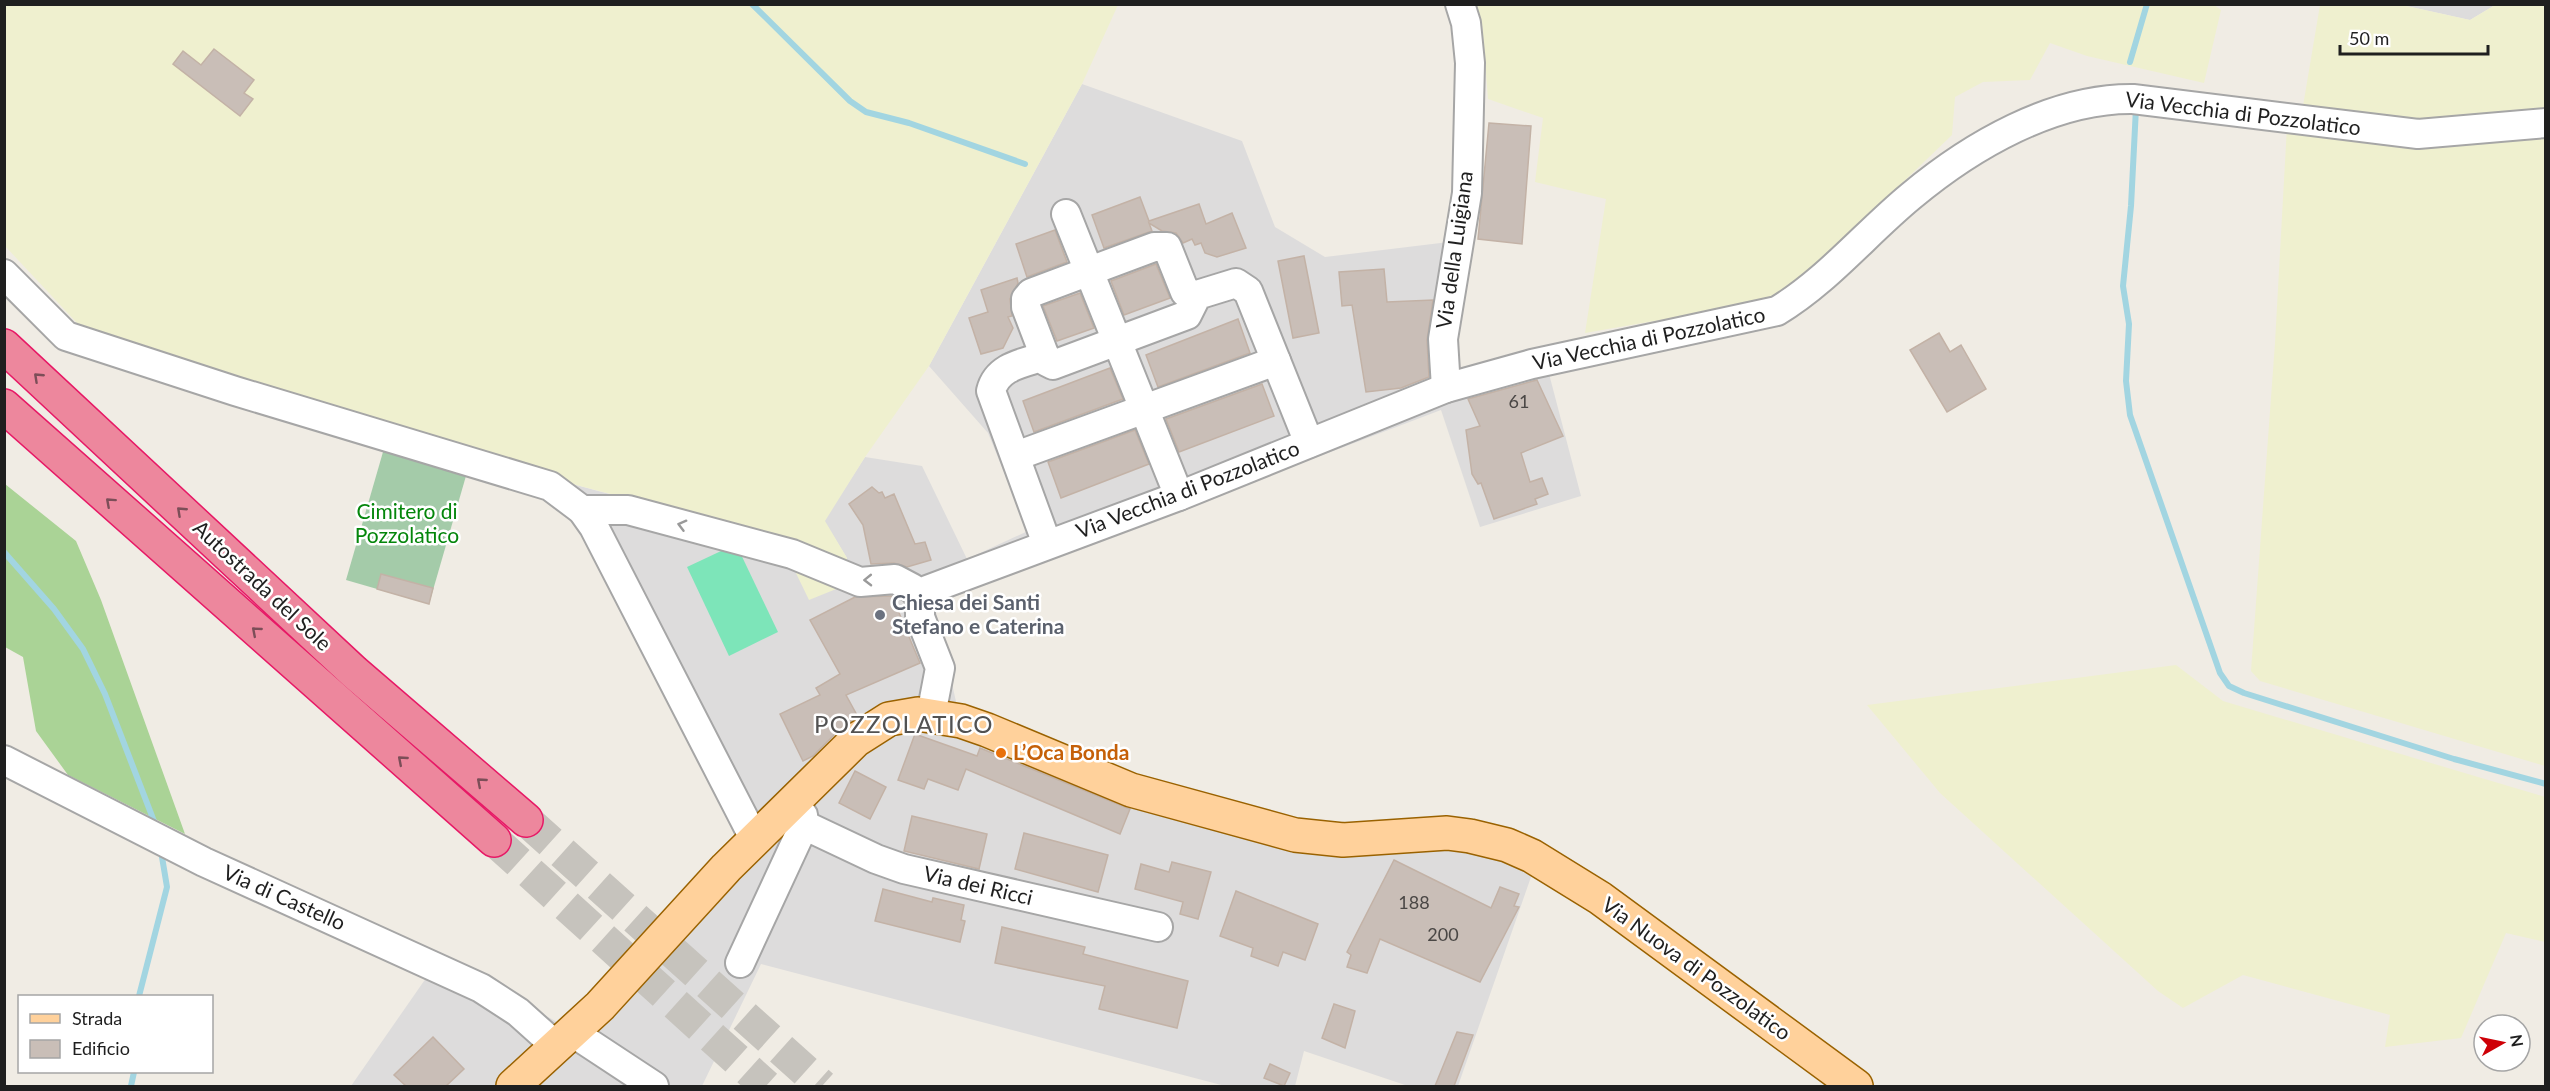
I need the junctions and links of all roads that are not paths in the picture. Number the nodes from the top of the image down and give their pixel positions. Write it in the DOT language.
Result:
graph roads {
  1 [pos="1460,4"];
  2 [pos="2546,123"];
  3 [pos="1066,214"];
  4 [pos="1090,272"];
  5 [pos="4,274"];
  6 [pos="1197,296"];
  7 [pos="1116,342"];
  8 [pos="4,346"];
  9 [pos="1045,356"];
  10 [pos="1276,361"];
  11 [pos="1446,388"];
  12 [pos="4,406"];
  13 [pos="1144,410"];
  14 [pos="1309,444"];
  15 [pos="1016,456"];
  16 [pos="1179,496"];
  17 [pos="582,510"];
  18 [pos="1047,544"];
  19 [pos="920,597"];
  20 [pos="932,715"];
  21 [pos="4,760"];
  22 [pos="798,814"];
  23 [pos="526,820"];
  24 [pos="754,838"];
  25 [pos="494,840"];
  26 [pos="1158,927"];
  27 [pos="740,963"];
  28 [pos="564,1039"];
  29 [pos="513,1086"];
  30 [pos="654,1086"];
  31 [pos="1856,1086"];
  1 -- 11 [label="street, Via della Luigiana"];
  2 -- 11 [label="street, Via Vecchia di Pozzolatico"];
  3 -- 4 [label="street"];
  4 -- 6 [label="street"];
  4 -- 7 [label="street"];
  4 -- 9 [label="street"];
  5 -- 17 [label="street"];
  6 -- 7 [label="street"];
  6 -- 10 [label="street"];
  7 -- 9 [label="street"];
  7 -- 13 [label="street"];
  23 -- 8 [label="highway, Autostrada del Sole, one-way"];
  9 -- 15 [label="street"];
  10 -- 13 [label="street"];
  10 -- 14 [label="street"];
  11 -- 14 [label="street, Via Vecchia di Pozzolatico"];
  25 -- 12 [label="highway, Autostrada del Sole, one-way"];
  13 -- 15 [label="street"];
  13 -- 16 [label="street"];
  14 -- 16 [label="street, Via Vecchia di Pozzolatico"];
  15 -- 18 [label="street"];
  16 -- 18 [label="street, Via Vecchia di Pozzolatico"];
  19 -- 17 [label="street, one-way"];
  17 -- 24 [label="street"];
  18 -- 19 [label="street, Via Vecchia di Pozzolatico"];
  19 -- 20 [label="street"];
  20 -- 22 [label="main road, Via Nuova di Pozzolatico"];
  20 -- 31 [label="main road, Via Nuova di Pozzolatico"];
  21 -- 28 [label="street, Via di Castello"];
  22 -- 24 [label="main road, Via Nuova di Pozzolatico"];
  22 -- 26 [label="street, Via dei Ricci"];
  22 -- 27 [label="street"];
  24 -- 28 [label="main road, Via Nuova di Pozzolatico"];
  28 -- 29 [label="main road, Via Nuova di Pozzolatico"];
  28 -- 30 [label="street, Via di Castello"];
}
